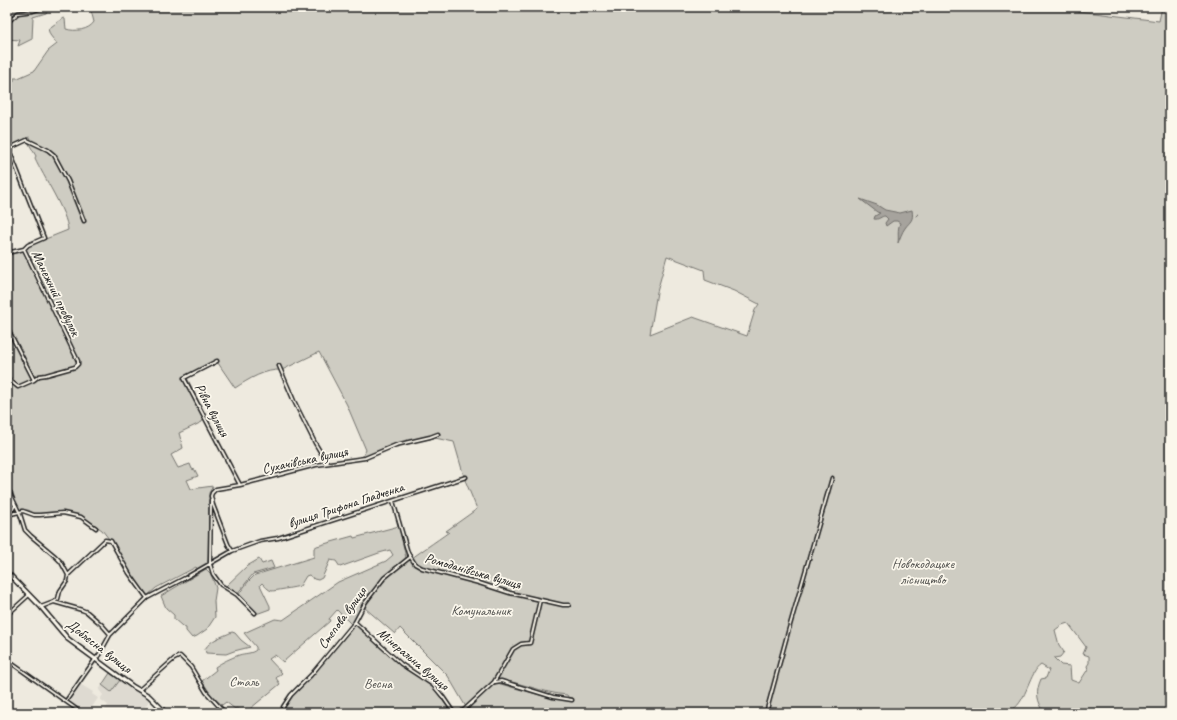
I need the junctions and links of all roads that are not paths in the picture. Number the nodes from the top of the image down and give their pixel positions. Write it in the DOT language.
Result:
graph roads {
  1 [pos="44,7"];
  2 [pos="7,23"];
  3 [pos="8,152"];
  4 [pos="84,221"];
  5 [pos="24,249"];
  6 [pos="7,253"];
  7 [pos="7,327"];
  8 [pos="217,361"];
  9 [pos="278,366"];
  10 [pos="8,379"];
  11 [pos="34,380"];
  12 [pos="438,434"];
  13 [pos="327,463"];
  14 [pos="466,477"];
  15 [pos="832,478"];
  16 [pos="240,485"];
  17 [pos="7,487"];
  18 [pos="211,496"];
  19 [pos="7,497"];
  20 [pos="393,501"];
  21 [pos="15,505"];
  22 [pos="19,512"];
  23 [pos="7,514"];
  24 [pos="96,528"];
  25 [pos="232,551"];
  26 [pos="410,558"];
  27 [pos="210,564"];
  28 [pos="7,572"];
  29 [pos="68,575"];
  30 [pos="29,596"];
  31 [pos="148,598"];
  32 [pos="540,600"];
  33 [pos="54,602"];
  34 [pos="568,605"];
  35 [pos="41,607"];
  36 [pos="255,613"];
  37 [pos="7,615"];
  38 [pos="355,622"];
  39 [pos="110,635"];
  40 [pos="96,659"];
  41 [pos="7,660"];
  42 [pos="494,682"];
  43 [pos="139,690"];
  44 [pos="572,700"];
  45 [pos="66,701"];
  46 [pos="82,713"];
  47 [pos="166,713"];
  48 [pos="224,713"];
  49 [pos="284,713"];
  50 [pos="454,713"];
  51 [pos="459,713"];
  52 [pos="766,713"];
  1 -- 2 [label="street"];
  3 -- 4 [label="street"];
  3 -- 5 [label="street, Манежний провулок"];
  5 -- 6 [label="street"];
  5 -- 11 [label="street, Манежний провулок"];
  7 -- 11 [label="street"];
  8 -- 16 [label="street, Рівна вулиця"];
  9 -- 13 [label="street"];
  10 -- 11 [label="street"];
  12 -- 13 [label="street, Сухачівська вулиця"];
  13 -- 16 [label="street, Сухачівська вулиця"];
  14 -- 20 [label="street, вулиця Трифона Гладченка"];
  15 -- 52 [label="street"];
  16 -- 18 [label="street"];
  17 -- 21 [label="street"];
  18 -- 25 [label="street"];
  18 -- 27 [label="street"];
  19 -- 21 [label="street"];
  20 -- 25 [label="street, вулиця Трифона Гладченка"];
  20 -- 26 [label="street, Ромоданівська вулиця"];
  21 -- 22 [label="street"];
  21 -- 23 [label="street"];
  22 -- 23 [label="street"];
  22 -- 24 [label="street"];
  22 -- 29 [label="street"];
  25 -- 27 [label="street, вулиця Трифона Гладченка"];
  26 -- 32 [label="street, Ромоданівська вулиця"];
  26 -- 38 [label="street, Степова вулиця"];
  27 -- 31 [label="street, вулиця Трифона Гладченка"];
  27 -- 36 [label="street"];
  28 -- 30 [label="street, Доблесна вулиця"];
  29 -- 31 [label="street"];
  29 -- 33 [label="street"];
  30 -- 35 [label="street, Доблесна вулиця"];
  30 -- 37 [label="street"];
  31 -- 39 [label="street, вулиця Трифона Гладченка"];
  32 -- 34 [label="street, Ромоданівська вулиця"];
  32 -- 42 [label="street"];
  33 -- 35 [label="street"];
  33 -- 39 [label="street"];
  35 -- 40 [label="street, Доблесна вулиця"];
  38 -- 49 [label="street, Степова вулиця"];
  38 -- 50 [label="street, Мінеральна вулиця"];
  39 -- 40 [label="street, вулиця Трифона Гладченка"];
  40 -- 43 [label="street, Доблесна вулиця"];
  40 -- 45 [label="street, вулиця Трифона Гладченка"];
  41 -- 45 [label="street"];
  42 -- 44 [label="street"];
  42 -- 51 [label="street"];
  43 -- 47 [label="street, Доблесна вулиця"];
  43 -- 48 [label="street"];
  45 -- 46 [label="street"];
}
